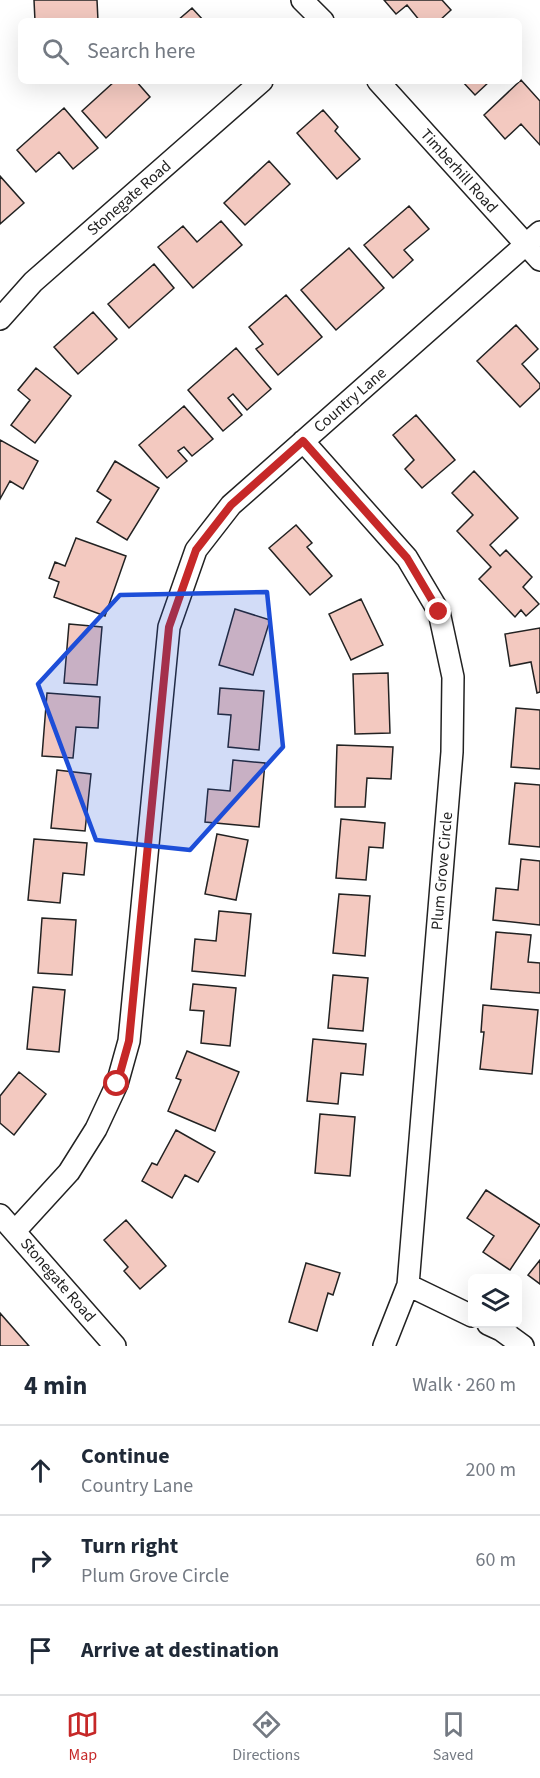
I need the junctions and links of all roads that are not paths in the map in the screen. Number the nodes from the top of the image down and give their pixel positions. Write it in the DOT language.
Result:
graph roads {
  1 [pos="302,0"];
  2 [pos="320,18"];
  3 [pos="259,84"];
  4 [pos="381,84"];
  5 [pos="535,246"];
  6 [pos="0,319"];
  7 [pos="303,441"];
  8 [pos="0,1215"];
  9 [pos="15,1231"];
  10 [pos="408,1285"];
  11 [pos="468,1314"];
  12 [pos="497,1328"];
  13 [pos="115,1346"];
  14 [pos="384,1346"];
  15 [pos="523,1346"];
  1 -- 2 [label="street"];
  3 -- 6 [label="street, Stonegate Road"];
  4 -- 5 [label="street, Timberhill Road"];
  5 -- 7 [label="street, Country Lane"];
  7 -- 9 [label="street, Country Lane"];
  7 -- 10 [label="street, Plum Grove Circle"];
  8 -- 9 [label="street, Stonegate Road"];
  9 -- 13 [label="street, Stonegate Road"];
  10 -- 11 [label="street"];
  10 -- 14 [label="street, Plum Grove Circle"];
  12 -- 15 [label="street"];
}
